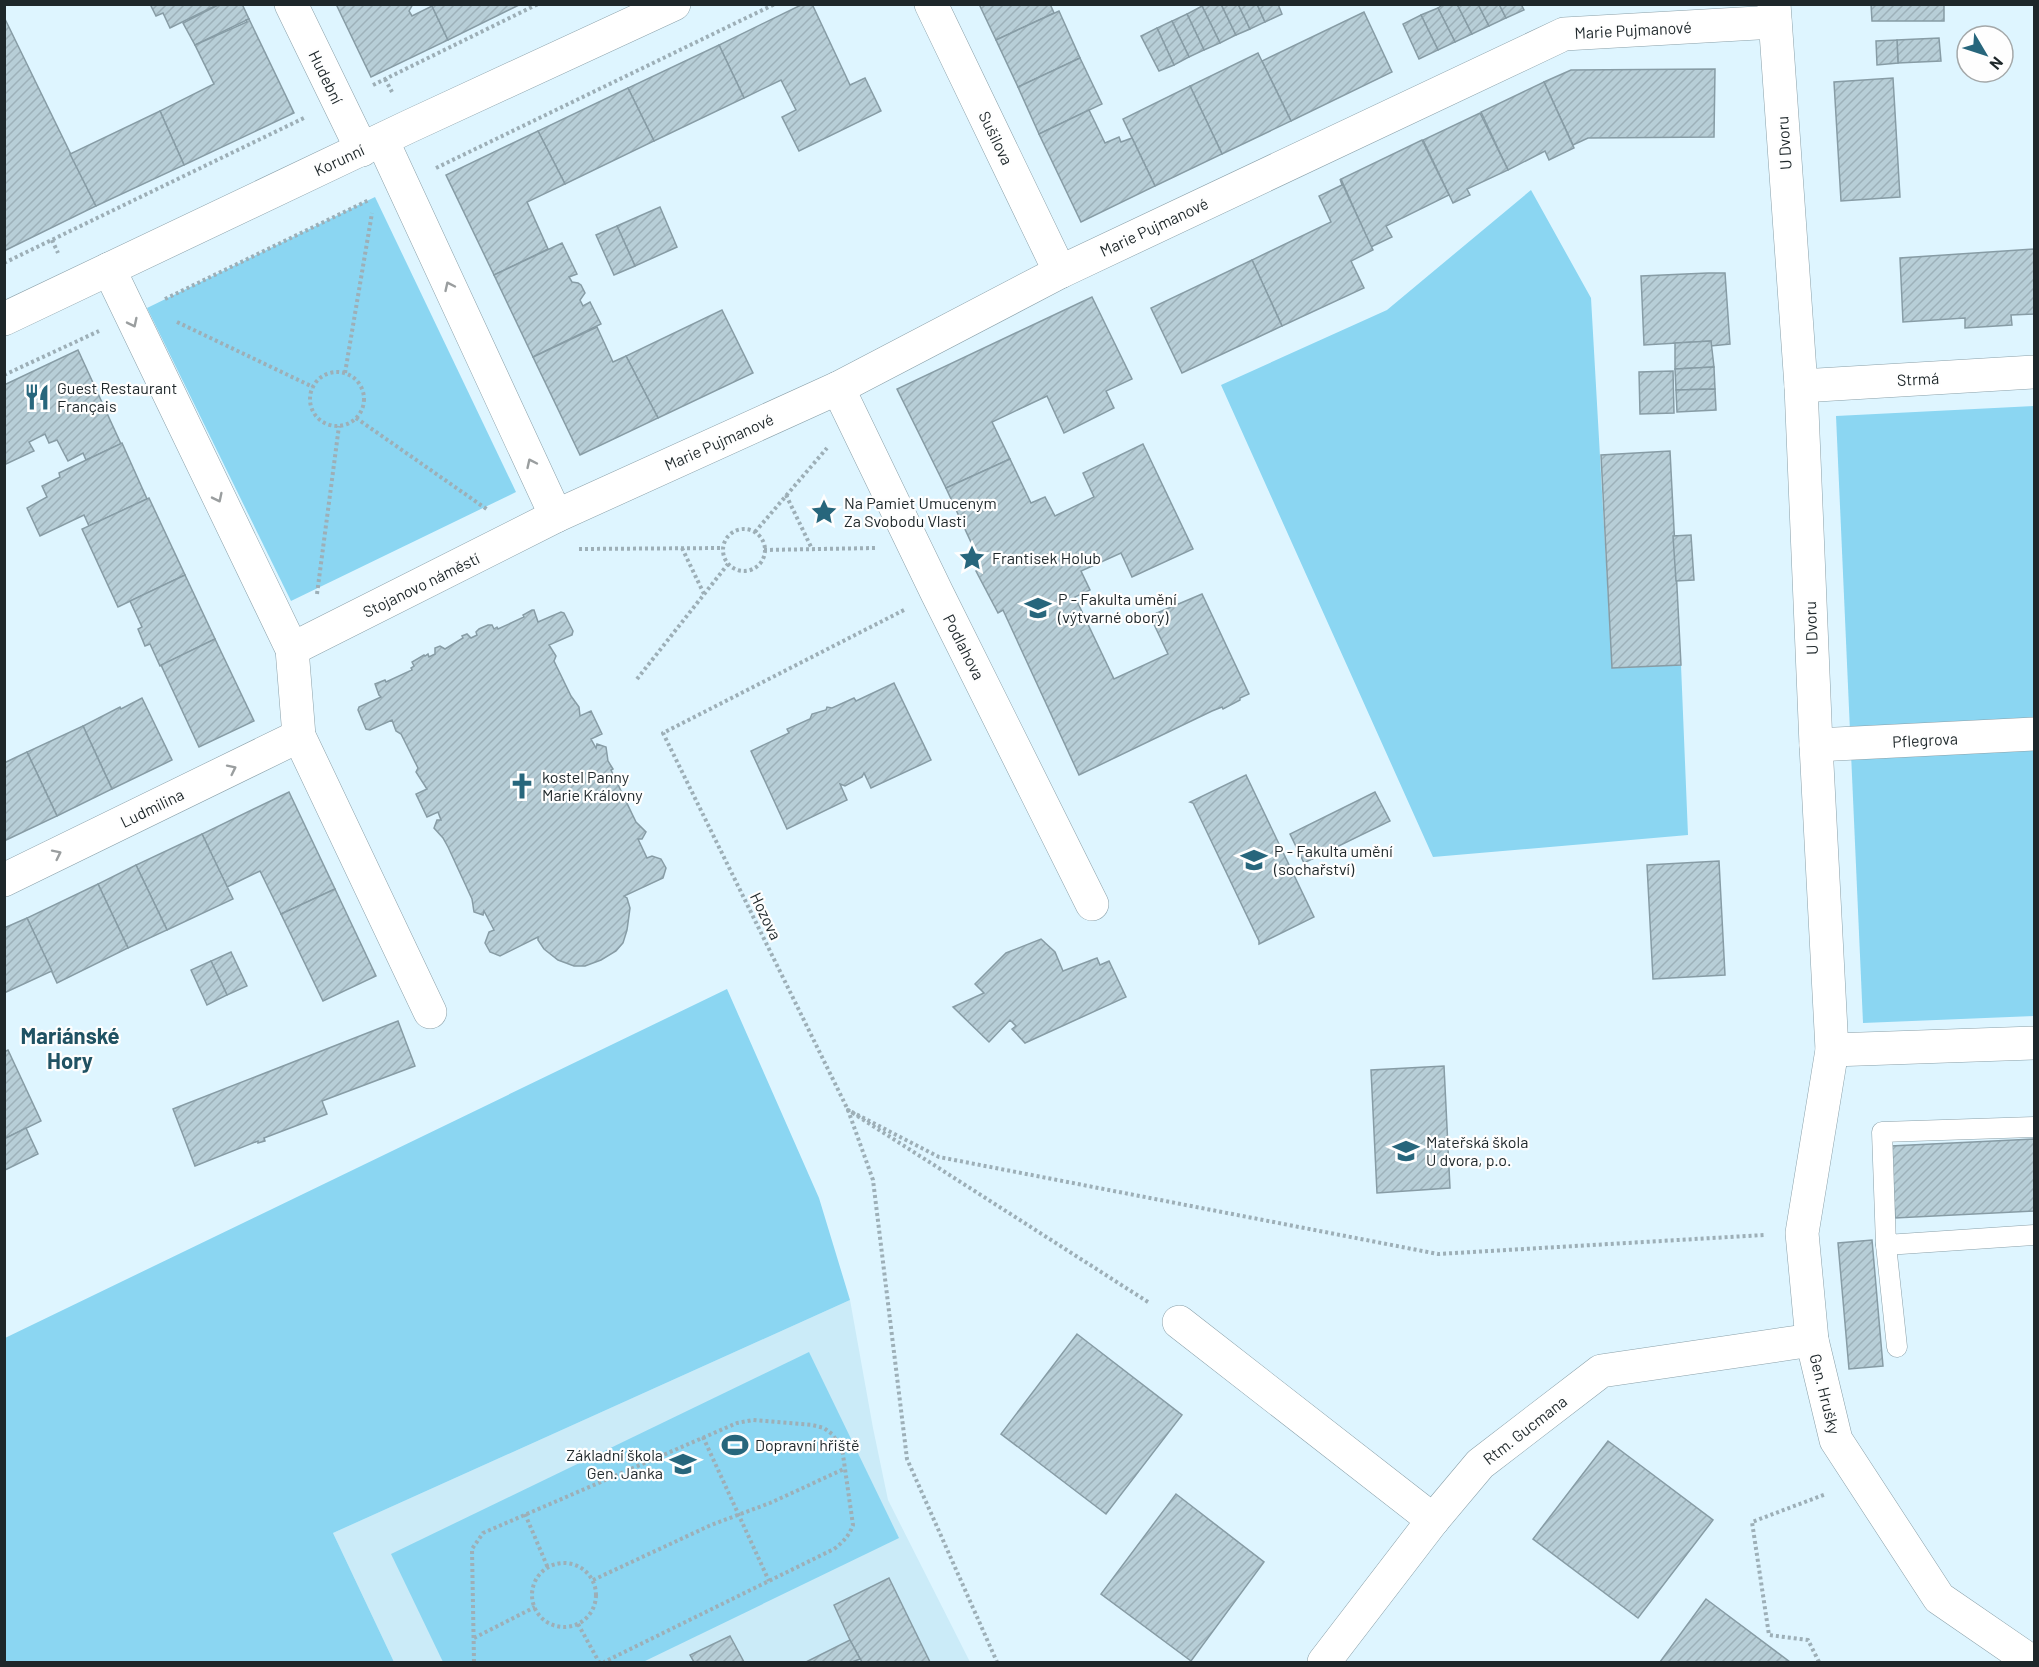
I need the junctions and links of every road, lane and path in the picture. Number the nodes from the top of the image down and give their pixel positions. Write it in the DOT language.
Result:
graph roads {
  1 [pos="291,4"];
  2 [pos="538,4"];
  3 [pos="674,4"];
  4 [pos="931,4"];
  5 [pos="1775,14"];
  6 [pos="338,101"];
  7 [pos="372,145"];
  8 [pos="375,197"];
  9 [pos="4,263"];
  10 [pos="108,269"];
  11 [pos="1060,272"];
  12 [pos="168,318"];
  13 [pos="4,319"];
  14 [pos="2034,372"];
  15 [pos="345,373"];
  16 [pos="1801,386"];
  17 [pos="313,387"];
  18 [pos="838,388"];
  19 [pos="356,418"];
  20 [pos="852,419"];
  21 [pos="339,426"];
  22 [pos="786,495"];
  23 [pos="556,516"];
  24 [pos="755,532"];
  25 [pos="523,534"];
  26 [pos="682,548"];
  27 [pos="723,548"];
  28 [pos="915,548"];
  29 [pos="573,549"];
  30 [pos="812,549"];
  31 [pos="764,550"];
  32 [pos="728,564"];
  33 [pos="937,593"];
  34 [pos="704,594"];
  35 [pos="301,644"];
  36 [pos="637,679"];
  37 [pos="2034,734"];
  38 [pos="299,736"];
  39 [pos="1816,746"];
  40 [pos="4,880"];
  41 [pos="1092,904"];
  42 [pos="430,1012"];
  43 [pos="2034,1043"];
  44 [pos="1832,1050"];
  45 [pos="848,1110"];
  46 [pos="2034,1127"];
  47 [pos="1802,1233"];
  48 [pos="2034,1235"];
  49 [pos="1886,1245"];
  50 [pos="1179,1322"];
  51 [pos="1812,1340"];
  52 [pos="1897,1347"];
  53 [pos="702,1437"];
  54 [pos="844,1468"];
  55 [pos="1863,1480"];
  56 [pos="525,1514"];
  57 [pos="738,1515"];
  58 [pos="1433,1520"];
  59 [pos="548,1568"];
  60 [pos="593,1580"];
  61 [pos="769,1581"];
  62 [pos="535,1607"];
  63 [pos="578,1624"];
  64 [pos="474,1638"];
  65 [pos="474,1662"];
  66 [pos="599,1662"];
  67 [pos="604,1662"];
  68 [pos="997,1662"];
  69 [pos="1324,1662"];
  70 [pos="1819,1662"];
  71 [pos="2032,1662"];
  1 -- 6 [label="street, Hudební"];
  2 -- 6 [label="path"];
  3 -- 7 [label="street, Korunní"];
  4 -- 11 [label="street, Sušilova"];
  5 -- 11 [label="street, Marie Pujmanové"];
  5 -- 16 [label="street, U Dvoru"];
  6 -- 7 [label="street, Hudební"];
  6 -- 9 [label="path"];
  7 -- 10 [label="street, Korunní"];
  23 -- 7 [label="street, one-way"];
  8 -- 15 [label="path"];
  10 -- 13 [label="street, Korunní"];
  10 -- 35 [label="street, one-way"];
  11 -- 18 [label="street, Marie Pujmanové"];
  12 -- 17 [label="path"];
  14 -- 16 [label="street, Strmá"];
  15 -- 17 [label="path"];
  15 -- 19 [label="path"];
  16 -- 39 [label="street, U Dvoru"];
  17 -- 21 [label="path"];
  18 -- 20 [label="street, Podlahova"];
  18 -- 23 [label="street, Marie Pujmanové"];
  19 -- 21 [label="path"];
  19 -- 25 [label="path"];
  20 -- 22 [label="path"];
  20 -- 28 [label="street, Podlahova"];
  21 -- 35 [label="path"];
  22 -- 24 [label="path"];
  22 -- 30 [label="path"];
  23 -- 25 [label="street, Stojanovo náměstí"];
  24 -- 27 [label="path"];
  24 -- 31 [label="path"];
  25 -- 35 [label="street, Stojanovo náměstí"];
  26 -- 27 [label="path"];
  26 -- 29 [label="path"];
  26 -- 34 [label="path"];
  27 -- 32 [label="path"];
  28 -- 30 [label="path"];
  28 -- 33 [label="street, Podlahova"];
  30 -- 31 [label="path"];
  31 -- 32 [label="path"];
  32 -- 34 [label="path"];
  33 -- 41 [label="street, Podlahova"];
  33 -- 45 [label="path, Hozova"];
  34 -- 36 [label="path"];
  35 -- 38 [label="street"];
  37 -- 39 [label="street, Pflegrova"];
  40 -- 38 [label="street, Ludmilina, one-way"];
  38 -- 42 [label="street"];
  39 -- 44 [label="street, U Dvoru"];
  43 -- 44 [label="street"];
  44 -- 47 [label="street, Gen. Hrušky"];
  45 -- 47 [label="path"];
  45 -- 50 [label="path"];
  45 -- 68 [label="path, Hozova"];
  46 -- 49 [label="lane"];
  47 -- 51 [label="street, Gen. Hrušky"];
  48 -- 49 [label="lane"];
  49 -- 52 [label="lane"];
  50 -- 58 [label="street"];
  51 -- 55 [label="street, Gen. Hrušky"];
  51 -- 58 [label="street, Rtm. Gucmana"];
  53 -- 54 [label="path"];
  53 -- 56 [label="path"];
  53 -- 57 [label="path"];
  54 -- 57 [label="path"];
  54 -- 61 [label="path"];
  55 -- 70 [label="path"];
  55 -- 71 [label="street, Gen. Hrušky"];
  56 -- 59 [label="path"];
  56 -- 64 [label="path"];
  57 -- 60 [label="path"];
  57 -- 61 [label="path"];
  58 -- 69 [label="street, Rtm. Gucmana"];
  59 -- 60 [label="path"];
  59 -- 62 [label="path"];
  60 -- 63 [label="path"];
  61 -- 67 [label="path"];
  62 -- 63 [label="path"];
  62 -- 64 [label="path"];
  63 -- 66 [label="path"];
  64 -- 65 [label="path"];
}
